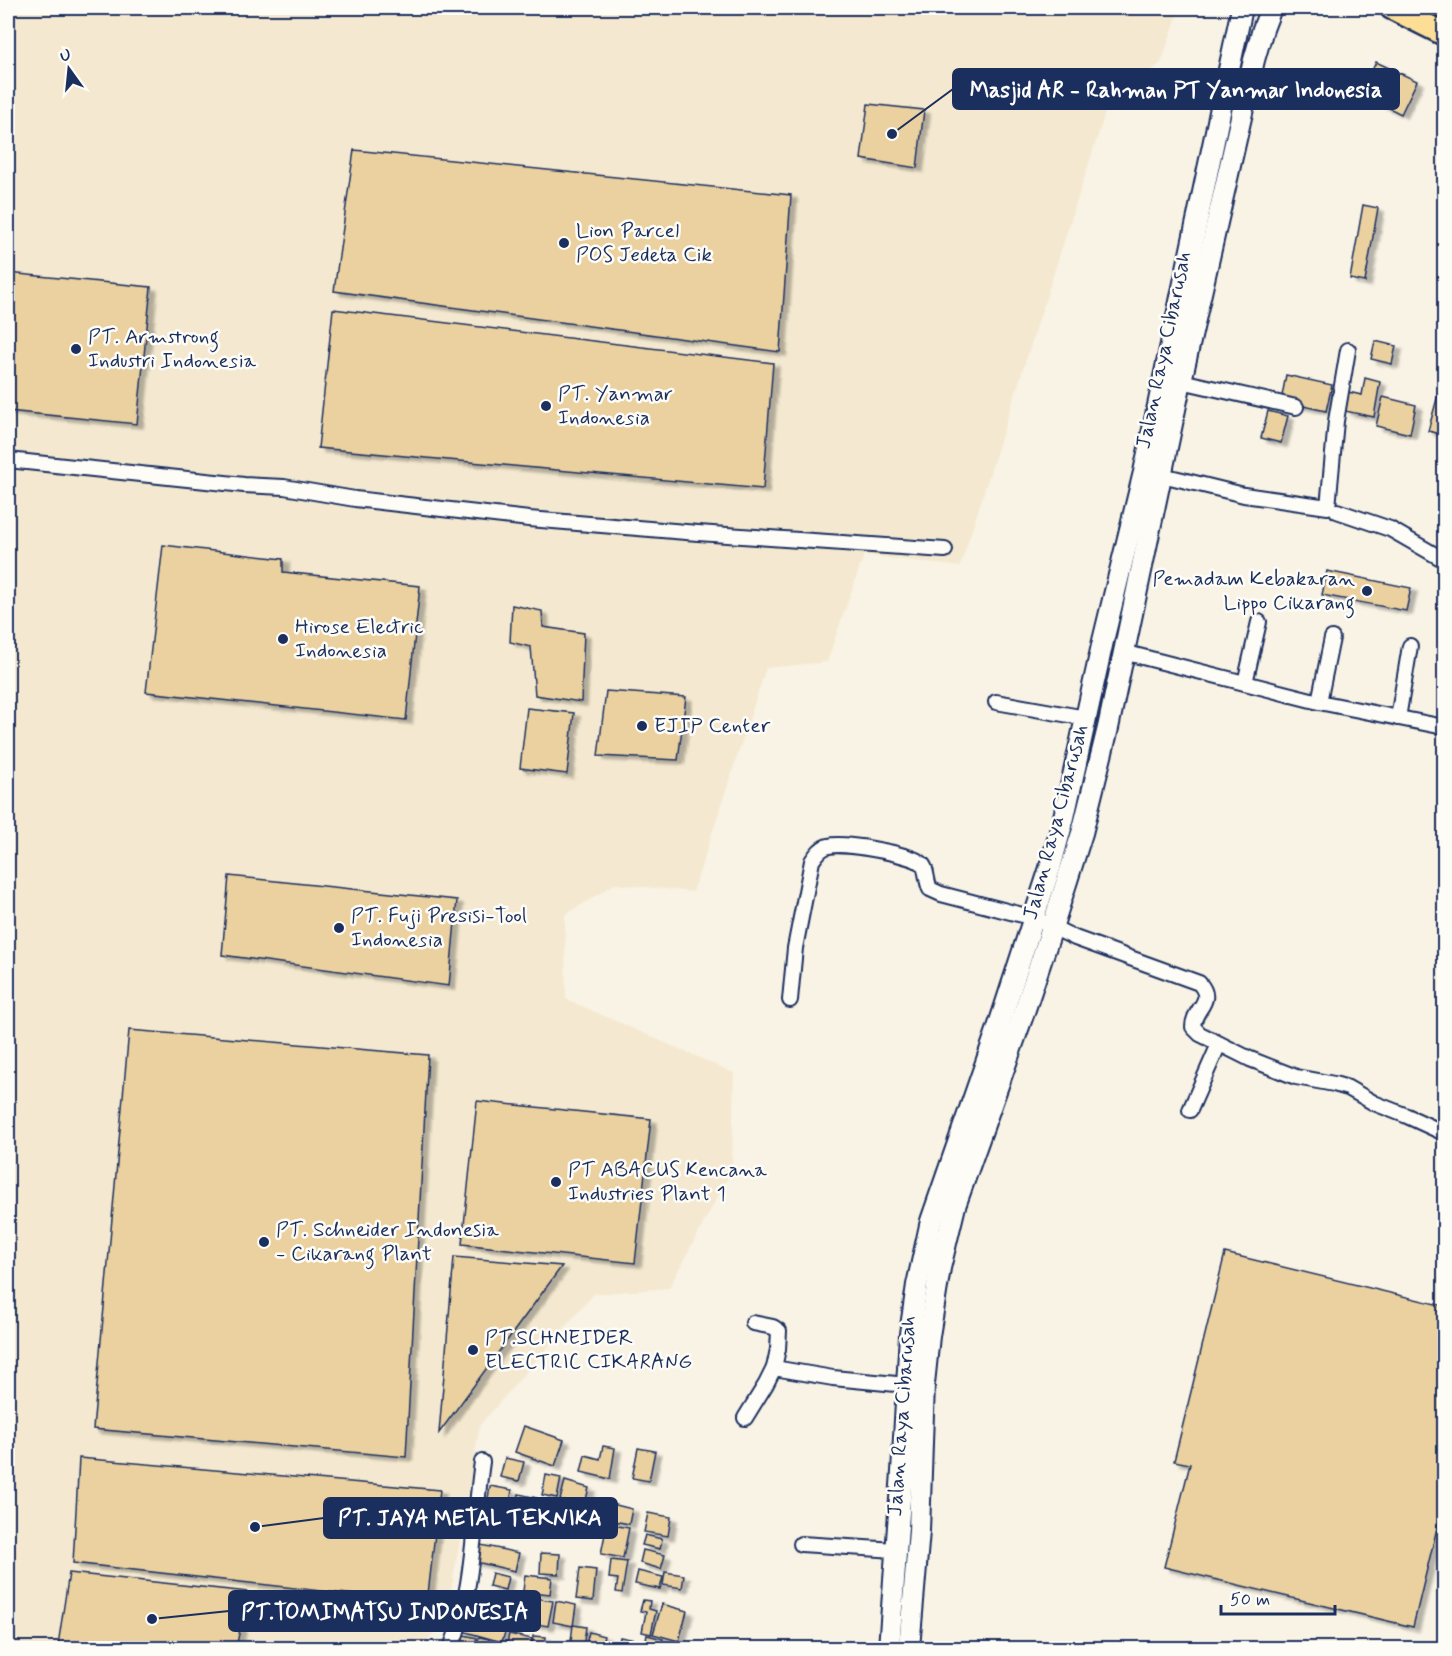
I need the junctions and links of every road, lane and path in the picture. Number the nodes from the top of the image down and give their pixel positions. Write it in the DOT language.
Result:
graph roads {
  1 [pos="1242,8"];
  2 [pos="1271,8"];
  3 [pos="1392,8"];
  4 [pos="1444,34"];
  5 [pos="1348,350"];
  6 [pos="1181,381"];
  7 [pos="1296,406"];
  8 [pos="8,460"];
  9 [pos="1162,475"];
  10 [pos="1337,511"];
  11 [pos="945,550"];
  12 [pos="1444,560"];
  13 [pos="1259,622"];
  14 [pos="1332,638"];
  15 [pos="1410,646"];
  16 [pos="1123,652"];
  17 [pos="1245,683"];
  18 [pos="996,702"];
  19 [pos="1319,702"];
  20 [pos="1086,718"];
  21 [pos="1398,718"];
  22 [pos="1444,727"];
  23 [pos="1034,918"];
  24 [pos="1052,928"];
  25 [pos="790,1000"];
  26 [pos="1219,1044"];
  27 [pos="1190,1110"];
  28 [pos="1444,1133"];
  29 [pos="753,1323"];
  30 [pos="774,1368"];
  31 [pos="907,1385"];
  32 [pos="745,1418"];
  33 [pos="482,1462"];
  34 [pos="801,1544"];
  35 [pos="896,1550"];
  36 [pos="451,1648"];
  37 [pos="889,1648"];
  38 [pos="909,1648"];
  1 -- 20 [label="street, Jalan Raya Cibarusah"];
  2 -- 6 [label="street, Jalan Raya Cibarusah"];
  3 -- 4 [label="main road"];
  5 -- 9 [label="street"];
  6 -- 7 [label="street"];
  6 -- 9 [label="street, Jalan Raya Cibarusah"];
  8 -- 11 [label="street"];
  9 -- 16 [label="street, Jalan Raya Cibarusah"];
  10 -- 12 [label="street"];
  13 -- 17 [label="street"];
  14 -- 19 [label="street"];
  15 -- 21 [label="street"];
  16 -- 17 [label="street"];
  16 -- 24 [label="street, Jalan Raya Cibarusah"];
  17 -- 19 [label="street"];
  18 -- 20 [label="street"];
  19 -- 21 [label="street"];
  20 -- 23 [label="street, Jalan Raya Cibarusah"];
  21 -- 22 [label="street"];
  23 -- 24 [label="street"];
  23 -- 25 [label="street"];
  23 -- 31 [label="street, Jalan Raya Cibarusah"];
  24 -- 26 [label="street"];
  24 -- 38 [label="street, Jalan Raya Cibarusah"];
  26 -- 27 [label="street"];
  26 -- 28 [label="street"];
  29 -- 30 [label="street"];
  30 -- 31 [label="street"];
  30 -- 32 [label="street"];
  31 -- 35 [label="street, Jalan Raya Cibarusah"];
  33 -- 36 [label="street"];
  34 -- 35 [label="street"];
  35 -- 37 [label="street, Jalan Raya Cibarusah"];
}
